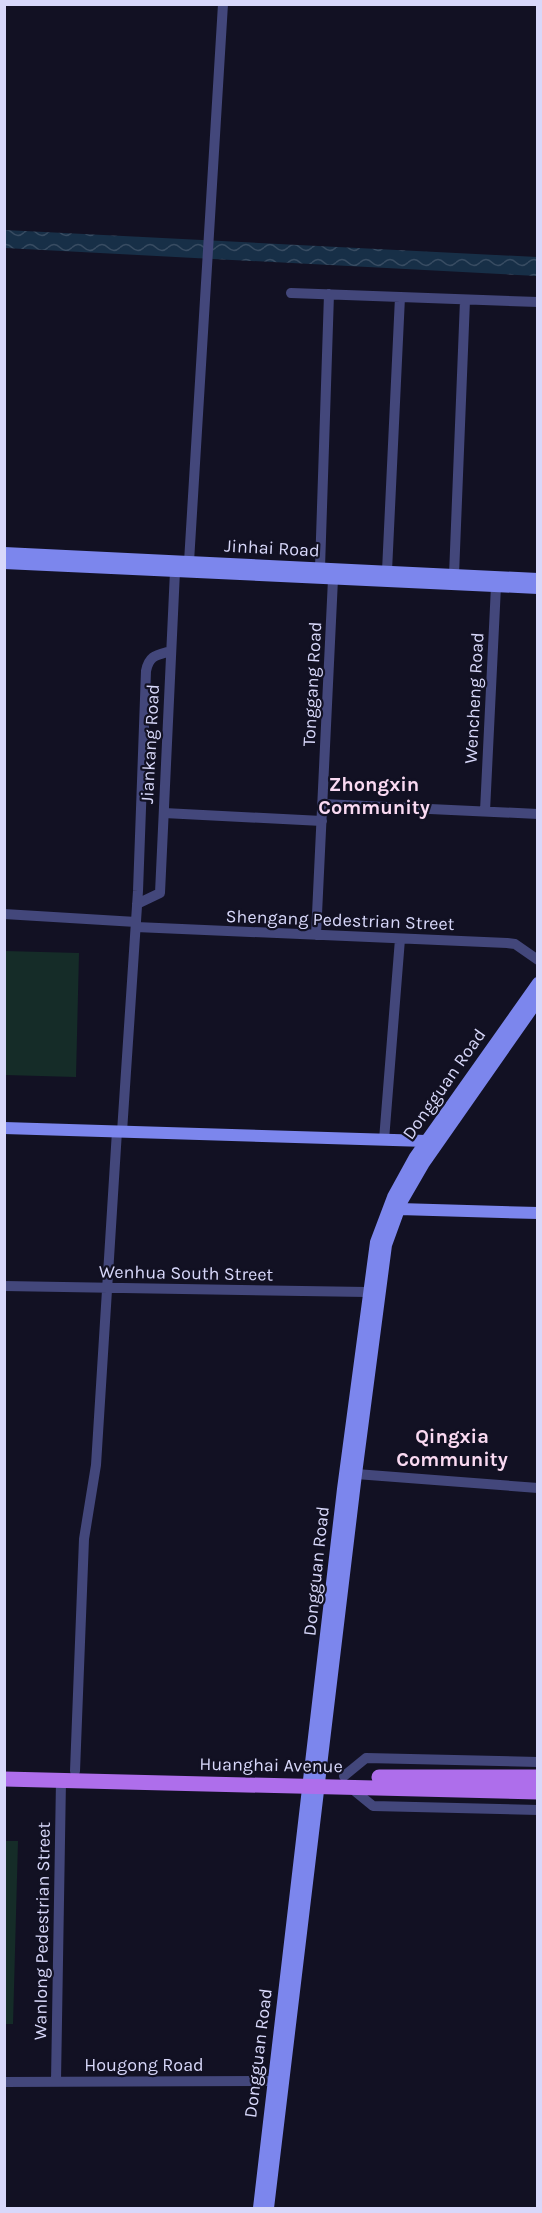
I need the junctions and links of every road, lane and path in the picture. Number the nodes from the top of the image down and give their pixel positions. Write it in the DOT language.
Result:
graph roads {
  1 [pos="223,4"];
  2 [pos="291,293"];
  3 [pos="329,294"];
  4 [pos="400,297"];
  5 [pos="465,300"];
  6 [pos="537,303"];
  7 [pos="4,553"];
  8 [pos="189,562"];
  9 [pos="4,563"];
  10 [pos="320,568"];
  11 [pos="175,571"];
  12 [pos="387,571"];
  13 [pos="454,575"];
  14 [pos="333,579"];
  15 [pos="537,579"];
  16 [pos="496,586"];
  17 [pos="537,588"];
  18 [pos="171,651"];
  19 [pos="323,804"];
  20 [pos="485,811"];
  21 [pos="164,813"];
  22 [pos="537,814"];
  23 [pos="322,821"];
  24 [pos="137,904"];
  25 [pos="4,914"];
  26 [pos="136,925"];
  27 [pos="316,935"];
  28 [pos="400,939"];
  29 [pos="537,960"];
  30 [pos="537,983"];
  31 [pos="537,1000"];
  32 [pos="4,1128"];
  33 [pos="120,1132"];
  34 [pos="384,1140"];
  35 [pos="426,1141"];
  36 [pos="399,1209"];
  37 [pos="537,1213"];
  38 [pos="4,1286"];
  39 [pos="108,1288"];
  40 [pos="368,1292"];
  41 [pos="356,1474"];
  42 [pos="537,1488"];
  43 [pos="537,1762"];
  44 [pos="4,1770"];
  45 [pos="75,1771"];
  46 [pos="537,1777"];
  47 [pos="4,1779"];
  48 [pos="61,1780"];
  49 [pos="314,1780"];
  50 [pos="346,1781"];
  51 [pos="537,1792"];
  52 [pos="537,1810"];
  53 [pos="56,2081"];
  54 [pos="278,2081"];
  55 [pos="4,2082"];
  56 [pos="258,2208"];
  57 [pos="268,2208"];
  1 -- 8 [label="street"];
  2 -- 3 [label="street"];
  3 -- 4 [label="street"];
  3 -- 10 [label="street"];
  4 -- 5 [label="street"];
  4 -- 12 [label="street"];
  5 -- 6 [label="street"];
  5 -- 13 [label="street"];
  7 -- 8 [label="main road, Jinhai Road"];
  8 -- 10 [label="main road, Jinhai Road"];
  9 -- 11 [label="main road, Jinhai Road"];
  10 -- 12 [label="main road, Jinhai Road"];
  11 -- 14 [label="main road, Jinhai Road"];
  11 -- 18 [label="street, Jiankang Road"];
  12 -- 13 [label="main road, Jinhai Road"];
  13 -- 15 [label="main road, Jinhai Road"];
  14 -- 16 [label="main road, Jinhai Road"];
  14 -- 19 [label="street, Tonggang Road"];
  16 -- 17 [label="main road, Jinhai Road"];
  16 -- 20 [label="street, Wencheng Road"];
  18 -- 21 [label="street, Jiankang Road"];
  18 -- 24 [label="street"];
  19 -- 20 [label="street"];
  19 -- 23 [label="street, Tonggang Road"];
  20 -- 22 [label="street"];
  21 -- 23 [label="street"];
  21 -- 24 [label="street, Jiankang Road"];
  23 -- 27 [label="street, Tonggang Road"];
  24 -- 26 [label="street"];
  25 -- 26 [label="street, Shengang Pedestrian Street"];
  26 -- 27 [label="street, Shengang Pedestrian Street"];
  26 -- 33 [label="street"];
  27 -- 28 [label="street, Shengang Pedestrian Street"];
  28 -- 29 [label="street, Shengang Pedestrian Street"];
  28 -- 34 [label="street"];
  30 -- 35 [label="main road, Dongguan Road"];
  31 -- 36 [label="main road, Dongguan Road"];
  32 -- 33 [label="main road"];
  33 -- 34 [label="main road"];
  33 -- 39 [label="street"];
  34 -- 35 [label="main road"];
  35 -- 40 [label="main road, Dongguan Road"];
  36 -- 37 [label="main road"];
  36 -- 41 [label="main road, Dongguan Road"];
  38 -- 39 [label="street, Wenhua South Street"];
  39 -- 40 [label="street, Wenhua South Street"];
  39 -- 45 [label="street"];
  40 -- 49 [label="main road, Dongguan Road"];
  41 -- 42 [label="street"];
  41 -- 49 [label="main road, Dongguan Road"];
  43 -- 50 [label="street"];
  44 -- 45 [label="main road, Huanghai Avenue"];
  45 -- 49 [label="main road, Huanghai Avenue"];
  46 -- 50 [label="main road, Huanghai Avenue"];
  47 -- 48 [label="main road, Huanghai Avenue"];
  48 -- 49 [label="main road, Huanghai Avenue"];
  48 -- 53 [label="street, Wanlong Pedestrian Street"];
  49 -- 50 [label="main road, Huanghai Avenue"];
  49 -- 54 [label="main road, Dongguan Road"];
  50 -- 51 [label="main road, Huanghai Avenue"];
  50 -- 52 [label="street"];
  53 -- 54 [label="street, Hougong Road"];
  53 -- 55 [label="street, Hougong Road"];
  54 -- 56 [label="main road, Dongguan Road"];
  54 -- 57 [label="main road, Dongguan Road"];
}
